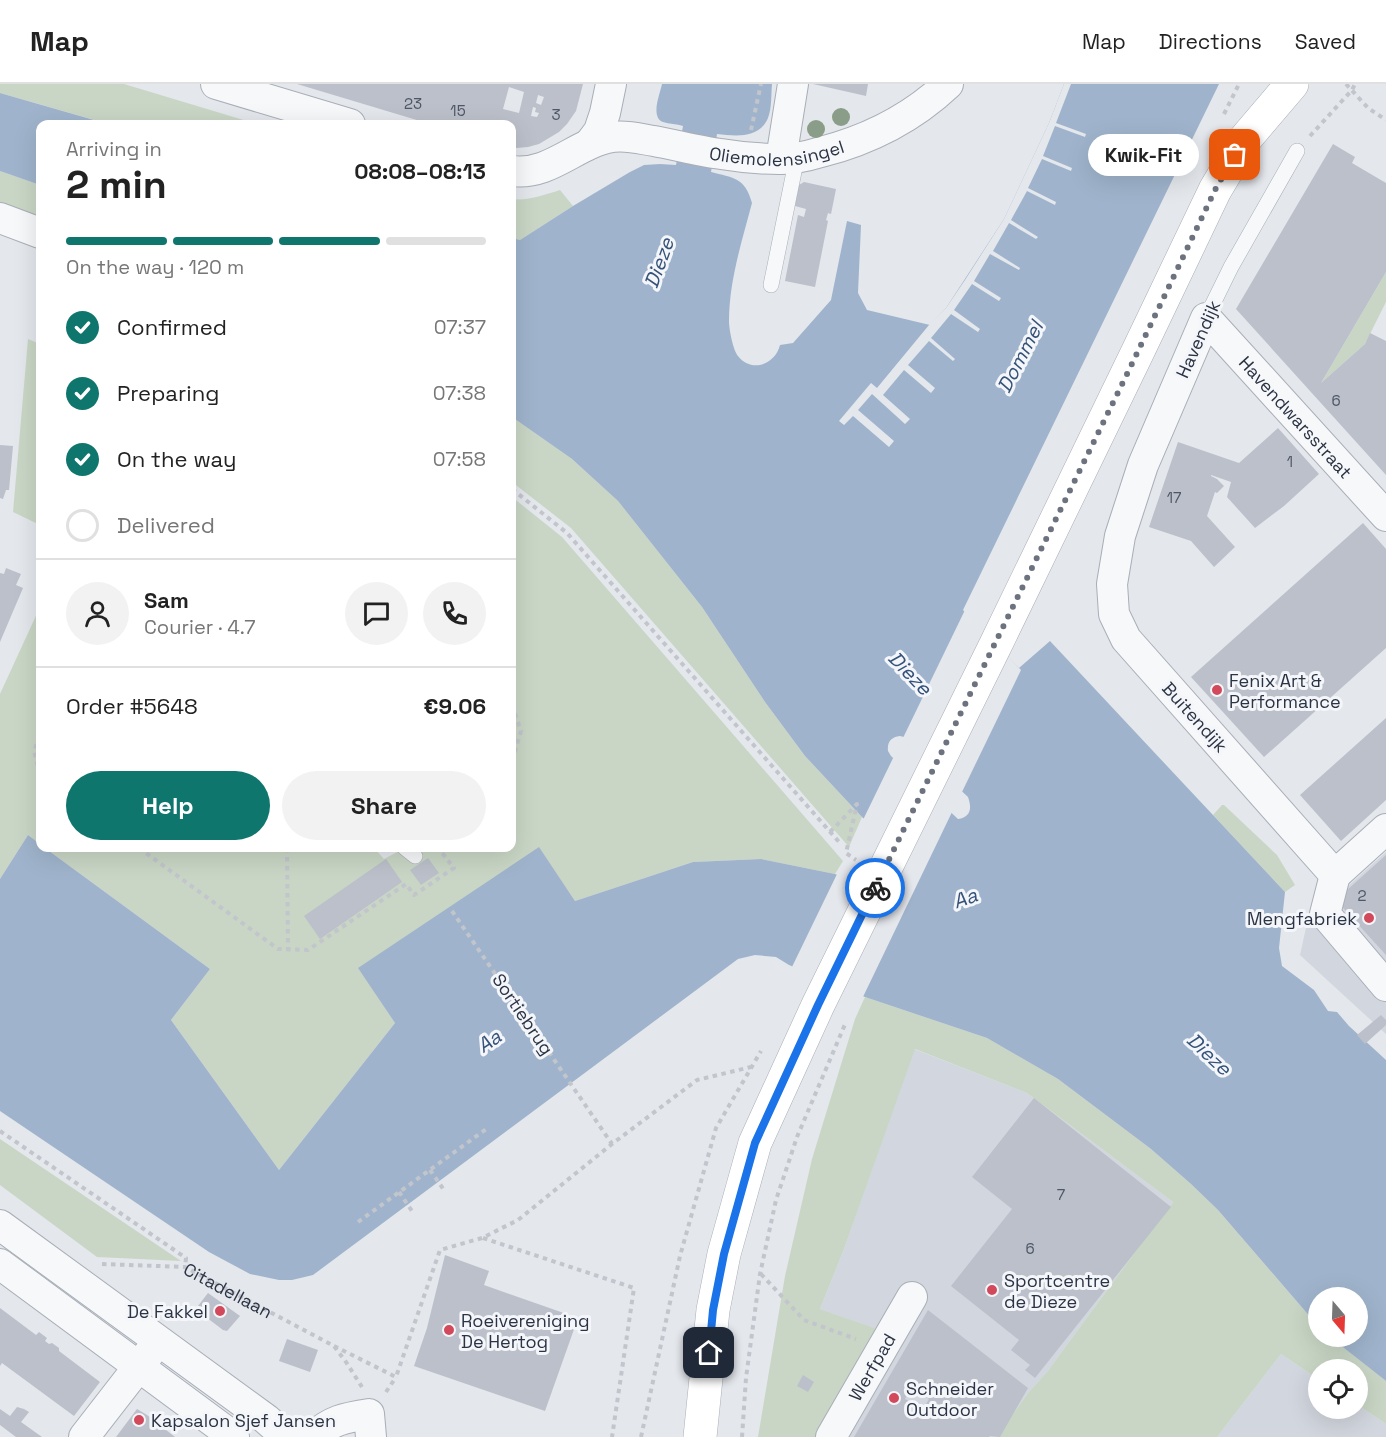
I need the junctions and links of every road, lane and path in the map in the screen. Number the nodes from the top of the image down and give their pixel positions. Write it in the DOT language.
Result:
graph roads {
  1 [pos="611,84"];
  2 [pos="761,84"];
  3 [pos="948,84"];
  4 [pos="1264,84"];
  5 [pos="1293,84"];
  6 [pos="1346,84"];
  7 [pos="1355,84"];
  8 [pos="793,85"];
  9 [pos="234,87"];
  10 [pos="1352,90"];
  11 [pos="337,120"];
  12 [pos="1386,120"];
  13 [pos="751,131"];
  14 [pos="1246,138"];
  15 [pos="591,143"];
  16 [pos="1297,151"];
  17 [pos="789,158"];
  18 [pos="516,171"];
  19 [pos="0,218"];
  20 [pos="36,232"];
  21 [pos="771,285"];
  22 [pos="1206,318"];
  23 [pos="516,492"];
  24 [pos="1386,516"];
  25 [pos="1120,536"];
  26 [pos="516,715"];
  27 [pos="516,750"];
  28 [pos="1386,829"];
  29 [pos="830,832"];
  30 [pos="839,842"];
  31 [pos="145,852"];
  32 [pos="287,852"];
  33 [pos="441,852"];
  34 [pos="858,862"];
  35 [pos="1335,875"];
  36 [pos="452,911"];
  37 [pos="288,950"];
  38 [pos="1386,986"];
  39 [pos="847,1020"];
  40 [pos="763,1049"];
  41 [pos="751,1067"];
  42 [pos="489,1127"];
  43 [pos="0,1131"];
  44 [pos="612,1144"];
  45 [pos="430,1170"];
  46 [pos="444,1190"];
  47 [pos="399,1192"];
  48 [pos="412,1211"];
  49 [pos="358,1222"];
  50 [pos="0,1225"];
  51 [pos="482,1238"];
  52 [pos="94,1263"];
  53 [pos="0,1264"];
  54 [pos="185,1267"];
  55 [pos="760,1274"];
  56 [pos="912,1297"];
  57 [pos="158,1341"];
  58 [pos="334,1346"];
  59 [pos="882,1349"];
  60 [pos="140,1367"];
  61 [pos="370,1426"];
  62 [pos="84,1437"];
  63 [pos="234,1437"];
  64 [pos="286,1437"];
  65 [pos="312,1437"];
  66 [pos="612,1437"];
  67 [pos="641,1437"];
  68 [pos="700,1437"];
  69 [pos="742,1437"];
  70 [pos="831,1437"];
  1 -- 15 [label="street"];
  2 -- 13 [label="path"];
  3 -- 17 [label="street, Oliemolensingel"];
  4 -- 14 [label="street"];
  5 -- 14 [label="street"];
  6 -- 10 [label="path"];
  7 -- 10 [label="path"];
  8 -- 17 [label="street"];
  9 -- 11 [label="street"];
  10 -- 12 [label="path"];
  14 -- 68 [label="street"];
  15 -- 17 [label="street, Oliemolensingel"];
  15 -- 18 [label="street, Oliemolensingel"];
  16 -- 22 [label="lane, Havendijk"];
  17 -- 21 [label="lane"];
  19 -- 20 [label="street"];
  22 -- 24 [label="street, Havendwarsstraat"];
  22 -- 25 [label="street, Havendijk"];
  23 -- 29 [label="path"];
  25 -- 35 [label="street, Buitendijk"];
  26 -- 27 [label="path"];
  28 -- 35 [label="street"];
  29 -- 30 [label="path"];
  29 -- 34 [label="path"];
  31 -- 37 [label="path"];
  32 -- 37 [label="path"];
  33 -- 37 [label="path"];
  35 -- 38 [label="street"];
  36 -- 44 [label="path, Sortiebrug"];
  39 -- 55 [label="path"];
  40 -- 41 [label="path"];
  41 -- 44 [label="path"];
  41 -- 67 [label="path"];
  42 -- 45 [label="path"];
  43 -- 54 [label="path"];
  44 -- 51 [label="path"];
  45 -- 46 [label="path"];
  45 -- 47 [label="path"];
  47 -- 48 [label="path"];
  47 -- 49 [label="path"];
  50 -- 57 [label="street"];
  51 -- 58 [label="path"];
  51 -- 66 [label="path"];
  52 -- 54 [label="path, Citadellaan"];
  53 -- 60 [label="street"];
  54 -- 58 [label="path, Citadellaan"];
  55 -- 59 [label="path"];
  55 -- 69 [label="path"];
  56 -- 59 [label="street, Werfpad"];
  57 -- 60 [label="street"];
  57 -- 64 [label="street"];
  58 -- 61 [label="path, Citadellaan"];
  59 -- 70 [label="street, Werfpad"];
  60 -- 62 [label="street"];
  60 -- 63 [label="street"];
  61 -- 65 [label="street"];
}
